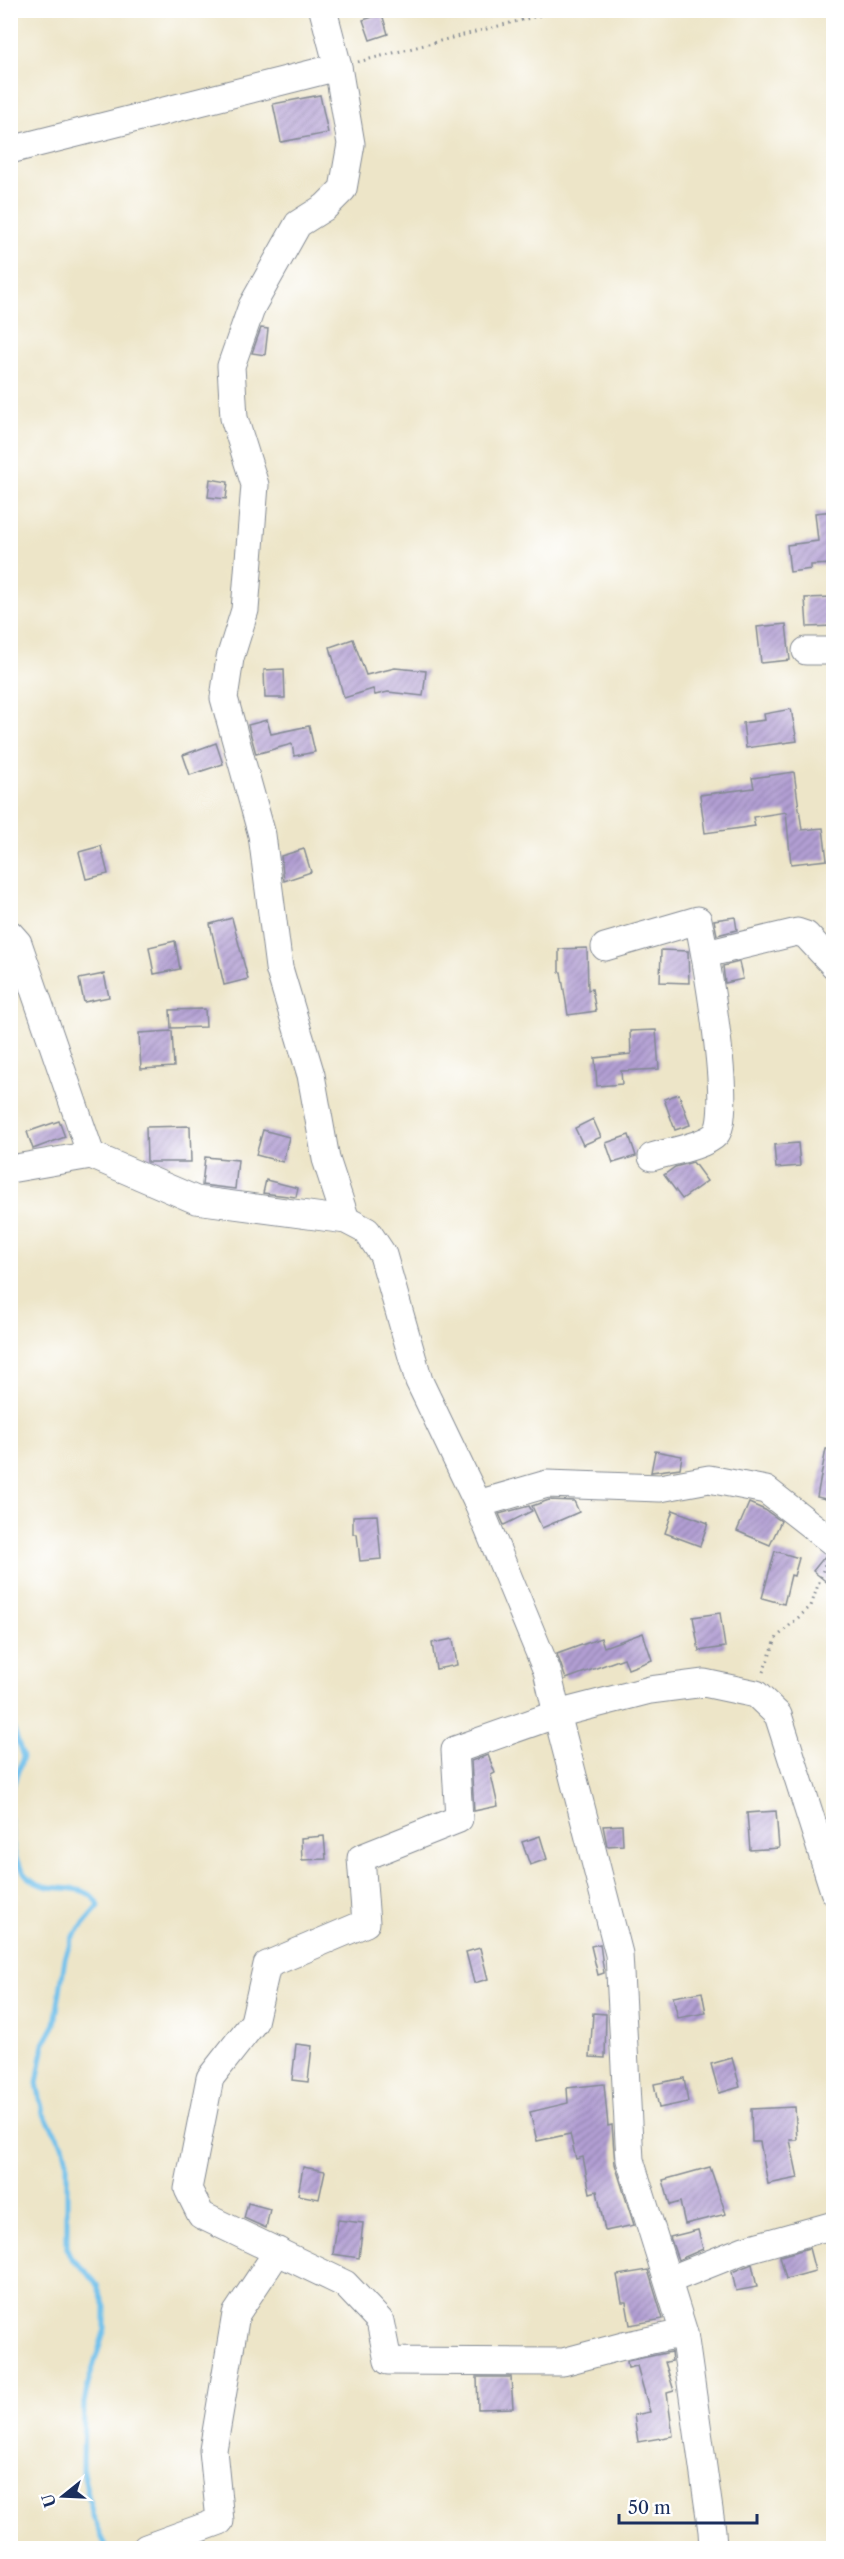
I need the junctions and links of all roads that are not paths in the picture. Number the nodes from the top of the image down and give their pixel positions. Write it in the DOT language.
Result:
graph roads {
  1 [pos="323,10"];
  2 [pos="339,67"];
  3 [pos="10,150"];
  4 [pos="806,651"];
  5 [pos="834,651"];
  6 [pos="10,934"];
  7 [pos="605,947"];
  8 [pos="706,954"];
  9 [pos="834,965"];
  10 [pos="91,1155"];
  11 [pos="652,1157"];
  12 [pos="10,1169"];
  13 [pos="346,1220"];
  14 [pos="478,1504"];
  15 [pos="833,1542"];
  16 [pos="557,1714"];
  17 [pos="834,1891"];
  18 [pos="834,2225"];
  19 [pos="278,2251"];
  20 [pos="669,2280"];
  21 [pos="684,2333"];
  22 [pos="146,2548"];
  23 [pos="713,2548"];
  1 -- 2 [label="street"];
  2 -- 3 [label="street"];
  2 -- 13 [label="street"];
  4 -- 5 [label="street"];
  6 -- 10 [label="street"];
  7 -- 8 [label="street"];
  8 -- 9 [label="street"];
  8 -- 11 [label="street"];
  10 -- 12 [label="street"];
  10 -- 13 [label="street"];
  13 -- 14 [label="street"];
  14 -- 15 [label="street"];
  14 -- 16 [label="street"];
  16 -- 17 [label="street"];
  16 -- 19 [label="street"];
  16 -- 20 [label="street"];
  18 -- 20 [label="street"];
  19 -- 21 [label="street"];
  19 -- 22 [label="street"];
  20 -- 21 [label="street"];
  21 -- 23 [label="street"];
}
